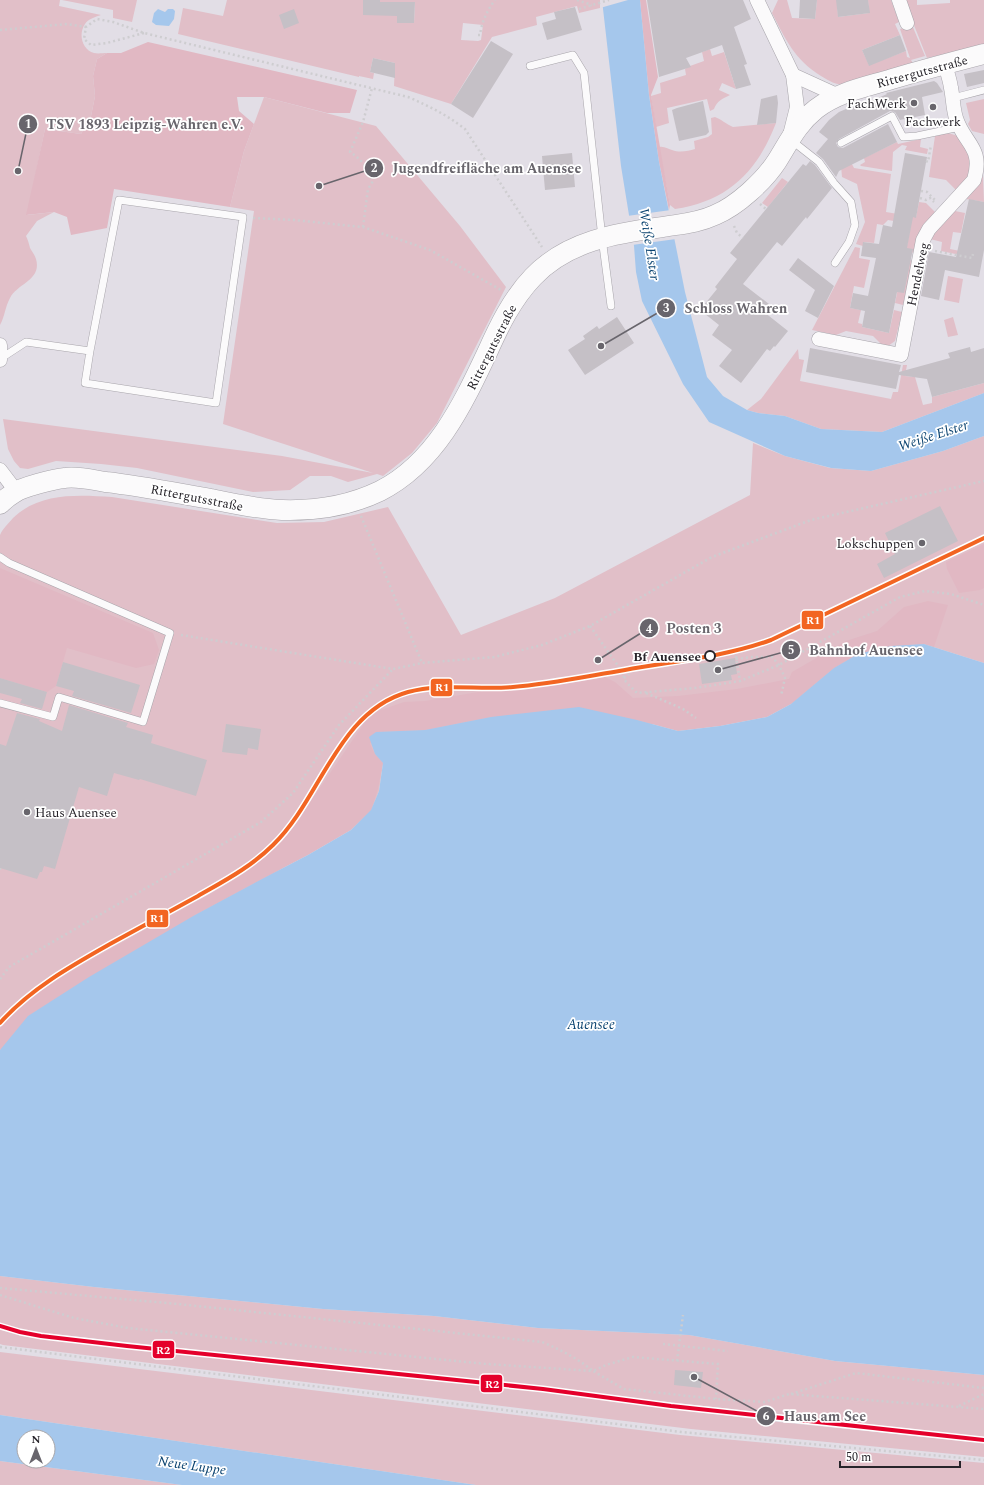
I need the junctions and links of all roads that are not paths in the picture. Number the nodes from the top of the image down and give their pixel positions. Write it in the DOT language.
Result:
graph roads {
  1 [pos="757,0"];
  2 [pos="899,0"];
  3 [pos="907,23"];
  4 [pos="984,54"];
  5 [pos="945,64"];
  6 [pos="530,66"];
  7 [pos="793,75"];
  8 [pos="984,90"];
  9 [pos="839,96"];
  10 [pos="953,98"];
  11 [pos="960,127"];
  12 [pos="789,139"];
  13 [pos="841,143"];
  14 [pos="602,238"];
  15 [pos="835,263"];
  16 [pos="611,306"];
  17 [pos="819,339"];
  18 [pos="0,345"];
  19 [pos="90,351"];
  20 [pos="0,359"];
  21 [pos="0,470"];
  22 [pos="16,491"];
  23 [pos="0,504"];
  24 [pos="0,557"];
  25 [pos="0,703"];
  1 -- 7 [label="street"];
  2 -- 3 [label="street"];
  4 -- 5 [label="main road, Rittergutsstraße"];
  5 -- 9 [label="main road, Rittergutsstraße"];
  5 -- 10 [label="street, Hendelweg"];
  6 -- 14 [label="lane"];
  7 -- 9 [label="street"];
  7 -- 12 [label="street"];
  8 -- 10 [label="lane"];
  9 -- 12 [label="main road, Rittergutsstraße"];
  10 -- 11 [label="street, Hendelweg"];
  11 -- 13 [label="lane"];
  11 -- 17 [label="street, Hendelweg"];
  12 -- 14 [label="main road, Rittergutsstraße"];
  12 -- 15 [label="lane"];
  14 -- 16 [label="lane"];
  14 -- 22 [label="main road, Rittergutsstraße"];
  18 -- 20 [label="street"];
  19 -- 19 [label="lane"];
  19 -- 20 [label="lane"];
  21 -- 22 [label="street"];
  22 -- 23 [label="main road"];
  24 -- 25 [label="lane"];
}
